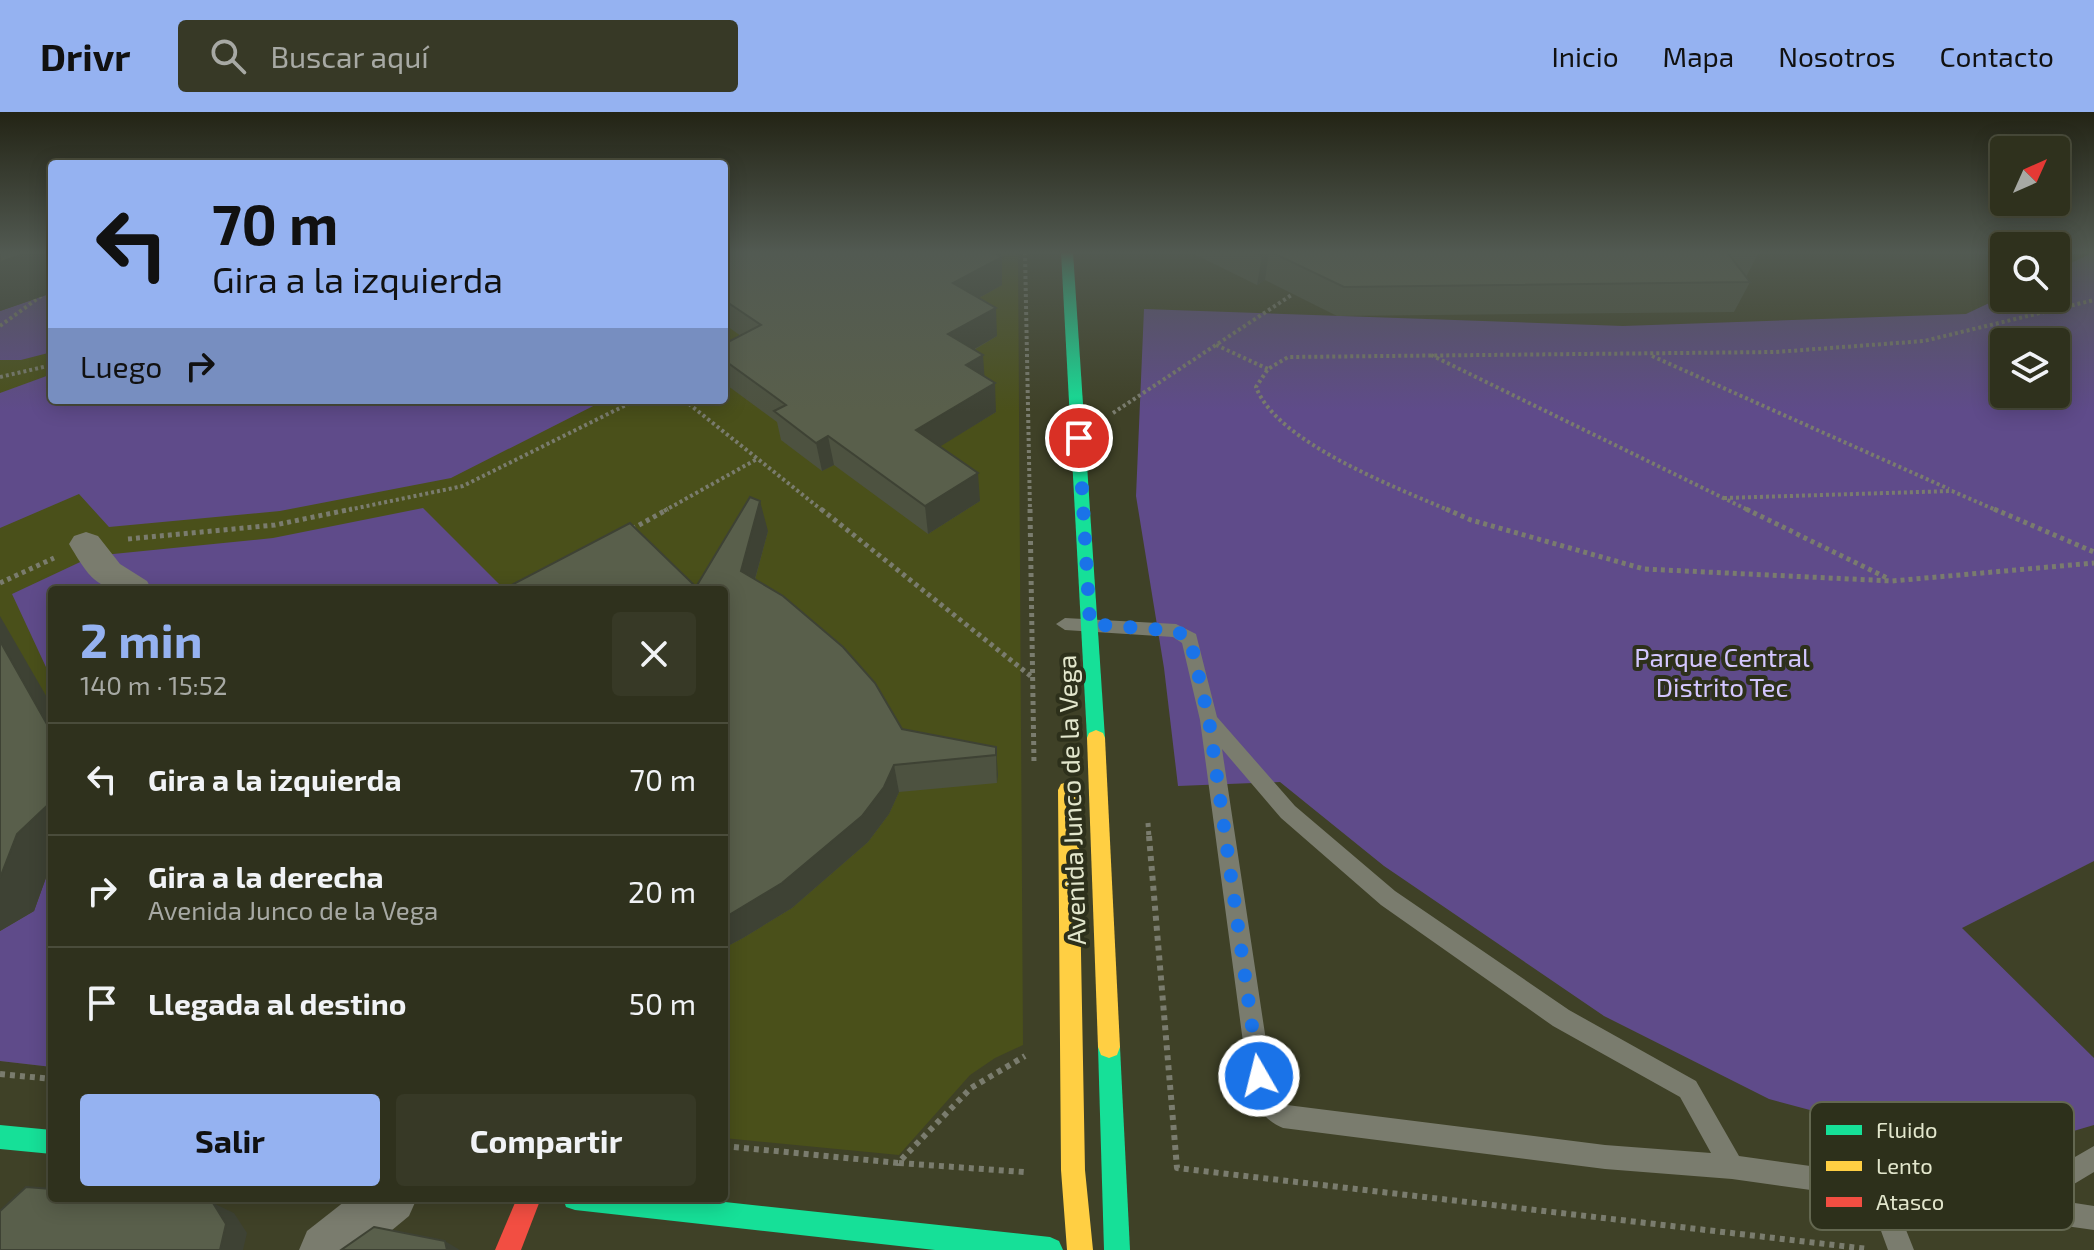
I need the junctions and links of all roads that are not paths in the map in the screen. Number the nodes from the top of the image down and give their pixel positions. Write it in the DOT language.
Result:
graph roads {
  1 [pos="1070,305"];
  2 [pos="86,544"];
  3 [pos="128,586"];
  4 [pos="1064,600"];
  5 [pos="1090,624"];
  6 [pos="1065,632"];
  7 [pos="1209,720"];
  8 [pos="1068,775"];
  9 [pos="0,1137"];
  10 [pos="48,1142"];
  11 [pos="2094,1158"];
  12 [pos="1732,1167"];
  13 [pos="2074,1170"];
  14 [pos="1810,1177"];
  15 [pos="386,1202"];
  16 [pos="527,1202"];
  17 [pos="612,1202"];
  18 [pos="2074,1215"];
  19 [pos="2094,1218"];
  20 [pos="1893,1230"];
  21 [pos="326,1250"];
  22 [pos="508,1250"];
  23 [pos="1050,1250"];
  24 [pos="1080,1250"];
  25 [pos="1117,1250"];
  26 [pos="1901,1250"];
  1 -- 5 [label="street, Avenida Junco de la Vega"];
  2 -- 3 [label="street"];
  4 -- 6 [label="street, Avenida Junco de la Vega"];
  5 -- 6 [label="lane"];
  5 -- 7 [label="lane"];
  5 -- 25 [label="street, Avenida Junco de la Vega"];
  7 -- 12 [label="lane"];
  7 -- 12 [label="lane"];
  8 -- 24 [label="street, Avenida Junco de la Vega"];
  9 -- 10 [label="street"];
  11 -- 13 [label="lane"];
  12 -- 14 [label="lane"];
  15 -- 21 [label="street"];
  16 -- 22 [label="street"];
  17 -- 23 [label="street"];
  18 -- 19 [label="lane"];
  20 -- 26 [label="lane"];
}
